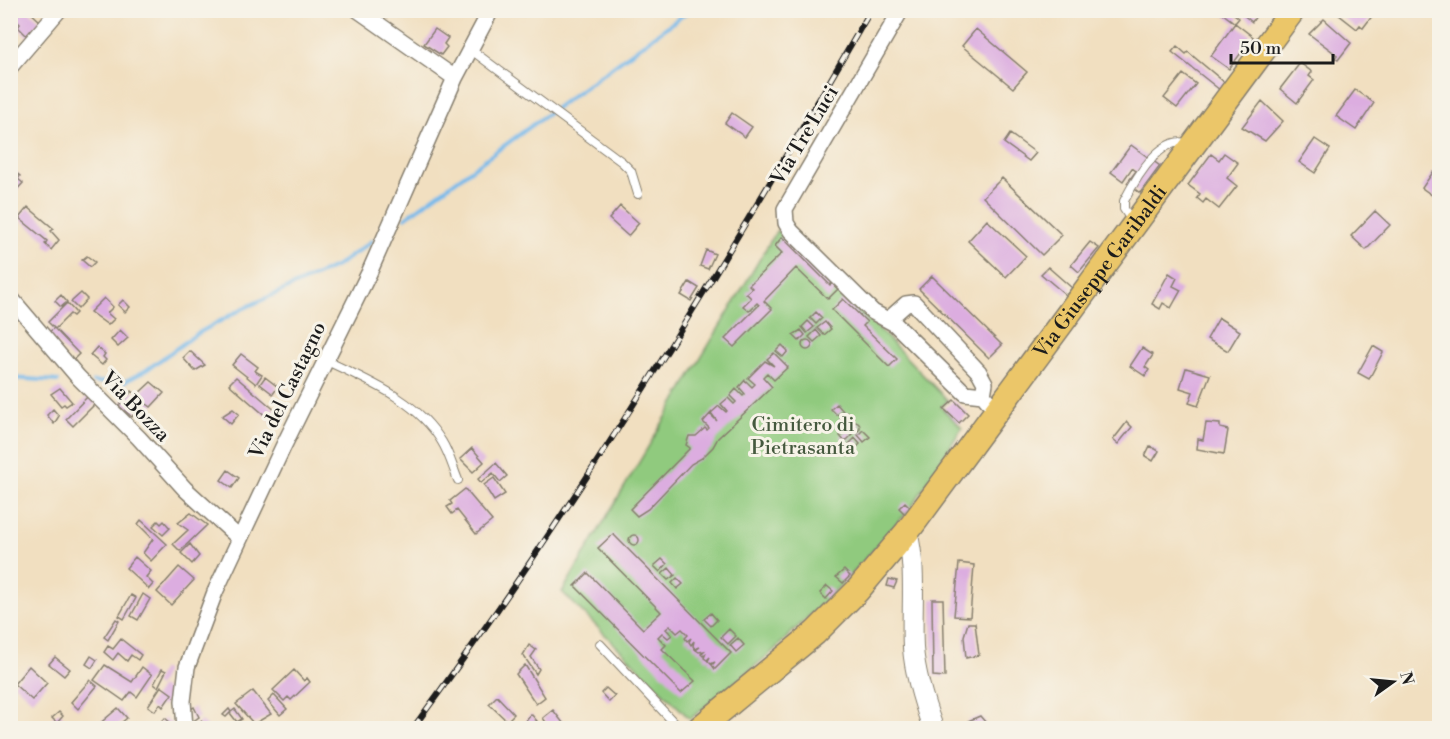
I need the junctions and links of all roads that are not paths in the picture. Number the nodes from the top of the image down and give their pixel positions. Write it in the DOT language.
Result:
graph roads {
  1 [pos="59,10"];
  2 [pos="358,10"];
  3 [pos="491,10"];
  4 [pos="902,10"];
  5 [pos="1293,10"];
  6 [pos="470,49"];
  7 [pos="10,67"];
  8 [pos="455,78"];
  9 [pos="638,194"];
  10 [pos="10,297"];
  11 [pos="888,320"];
  12 [pos="325,360"];
  13 [pos="989,404"];
  14 [pos="458,480"];
  15 [pos="907,532"];
  16 [pos="239,538"];
  17 [pos="600,644"];
  18 [pos="185,729"];
  19 [pos="679,729"];
  20 [pos="700,729"];
  21 [pos="933,729"];
  1 -- 7 [label="street"];
  2 -- 8 [label="street"];
  3 -- 6 [label="street, Via del Castagno"];
  4 -- 11 [label="street, Via Tre Luci"];
  5 -- 13 [label="main road, Via Giuseppe Garibaldi"];
  6 -- 8 [label="street, Via del Castagno"];
  6 -- 9 [label="lane"];
  8 -- 12 [label="street, Via del Castagno"];
  10 -- 16 [label="street, Via Bozza"];
  11 -- 13 [label="street, Via Tre Luci"];
  11 -- 13 [label="street"];
  12 -- 14 [label="lane"];
  12 -- 16 [label="street, Via del Castagno"];
  13 -- 15 [label="main road, Via Giuseppe Garibaldi"];
  15 -- 20 [label="main road, Via Giuseppe Garibaldi"];
  15 -- 21 [label="street"];
  16 -- 18 [label="street, Via del Castagno"];
  17 -- 19 [label="lane"];
}
